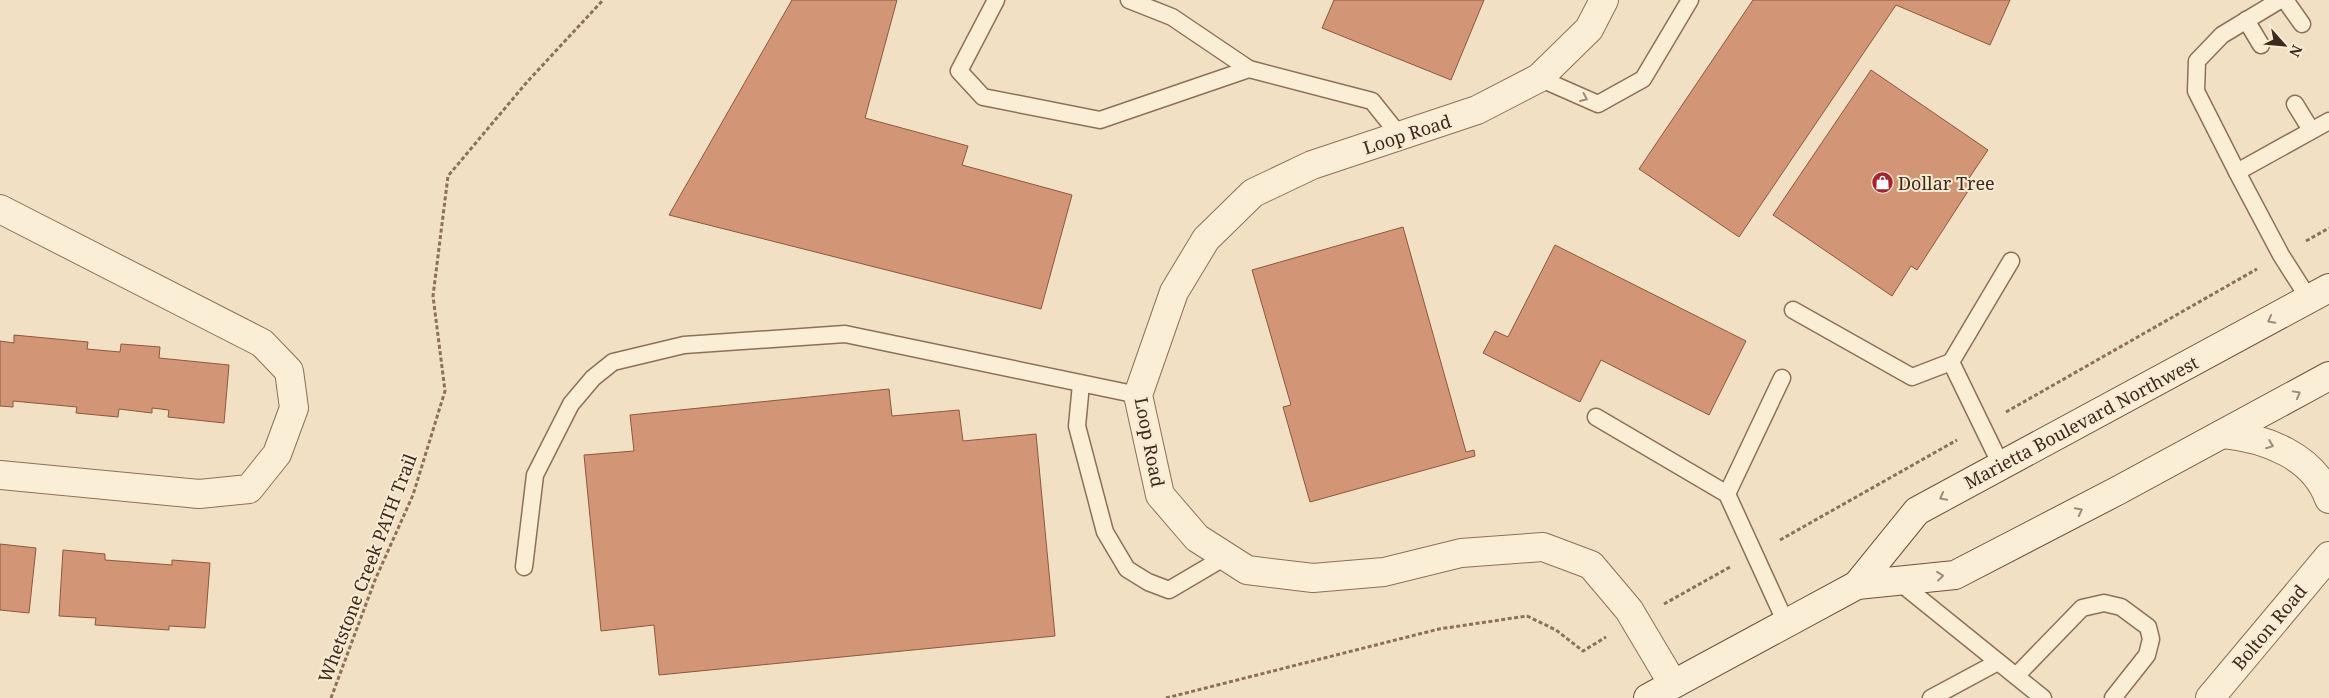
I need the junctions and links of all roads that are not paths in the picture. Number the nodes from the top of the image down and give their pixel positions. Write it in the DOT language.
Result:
graph roads {
  1 [pos="996,0"];
  2 [pos="1129,0"];
  3 [pos="1604,0"];
  4 [pos="1690,0"];
  5 [pos="2280,0"];
  6 [pos="2285,0"];
  7 [pos="2261,5"];
  8 [pos="2246,20"];
  9 [pos="2302,24"];
  10 [pos="2261,45"];
  11 [pos="1250,69"];
  12 [pos="1539,78"];
  13 [pos="2295,104"];
  14 [pos="2329,121"];
  15 [pos="2311,130"];
  16 [pos="1400,136"];
  17 [pos="2237,172"];
  18 [pos="0,209"];
  19 [pos="2011,261"];
  20 [pos="2319,294"];
  21 [pos="1793,310"];
  22 [pos="1951,362"];
  23 [pos="2329,376"];
  24 [pos="1782,378"];
  25 [pos="1081,384"];
  26 [pos="1138,395"];
  27 [pos="1596,417"];
  28 [pos="2223,434"];
  29 [pos="2001,465"];
  30 [pos="0,475"];
  31 [pos="1727,494"];
  32 [pos="2329,499"];
  33 [pos="2329,556"];
  34 [pos="1225,557"];
  35 [pos="524,567"];
  36 [pos="1898,581"];
  37 [pos="1857,585"];
  38 [pos="1786,623"];
  39 [pos="1998,662"];
  40 [pos="2016,676"];
  41 [pos="1673,684"];
  42 [pos="1648,698"];
  43 [pos="1931,698"];
  44 [pos="2043,698"];
  45 [pos="2114,698"];
  46 [pos="2210,698"];
  1 -- 11 [label="lane"];
  2 -- 11 [label="lane"];
  3 -- 12 [label="street, Loop Road"];
  12 -- 4 [label="lane, one-way"];
  5 -- 7 [label="lane"];
  6 -- 9 [label="lane"];
  7 -- 8 [label="lane"];
  8 -- 10 [label="lane"];
  8 -- 17 [label="lane"];
  11 -- 16 [label="lane"];
  12 -- 16 [label="street, Loop Road"];
  13 -- 15 [label="lane"];
  14 -- 15 [label="lane"];
  15 -- 17 [label="lane"];
  16 -- 26 [label="street, Loop Road"];
  17 -- 20 [label="lane"];
  18 -- 30 [label="street"];
  19 -- 22 [label="lane"];
  20 -- 29 [label="street, Marietta Boulevard Northwest, one-way"];
  21 -- 22 [label="lane"];
  22 -- 29 [label="lane"];
  28 -- 23 [label="street, one-way"];
  24 -- 31 [label="lane"];
  25 -- 26 [label="lane"];
  25 -- 34 [label="lane"];
  25 -- 35 [label="lane"];
  26 -- 34 [label="street, Loop Road"];
  27 -- 31 [label="lane"];
  28 -- 32 [label="street, one-way"];
  36 -- 28 [label="street, one-way"];
  29 -- 37 [label="street, Marietta Boulevard Northwest, one-way"];
  31 -- 38 [label="lane"];
  33 -- 46 [label="street, Bolton Road"];
  34 -- 41 [label="street, Loop Road"];
  36 -- 37 [label="street"];
  36 -- 39 [label="lane"];
  37 -- 38 [label="street"];
  38 -- 41 [label="street"];
  39 -- 40 [label="lane"];
  39 -- 43 [label="lane"];
  40 -- 44 [label="lane"];
  40 -- 45 [label="lane"];
  41 -- 42 [label="street"];
}
